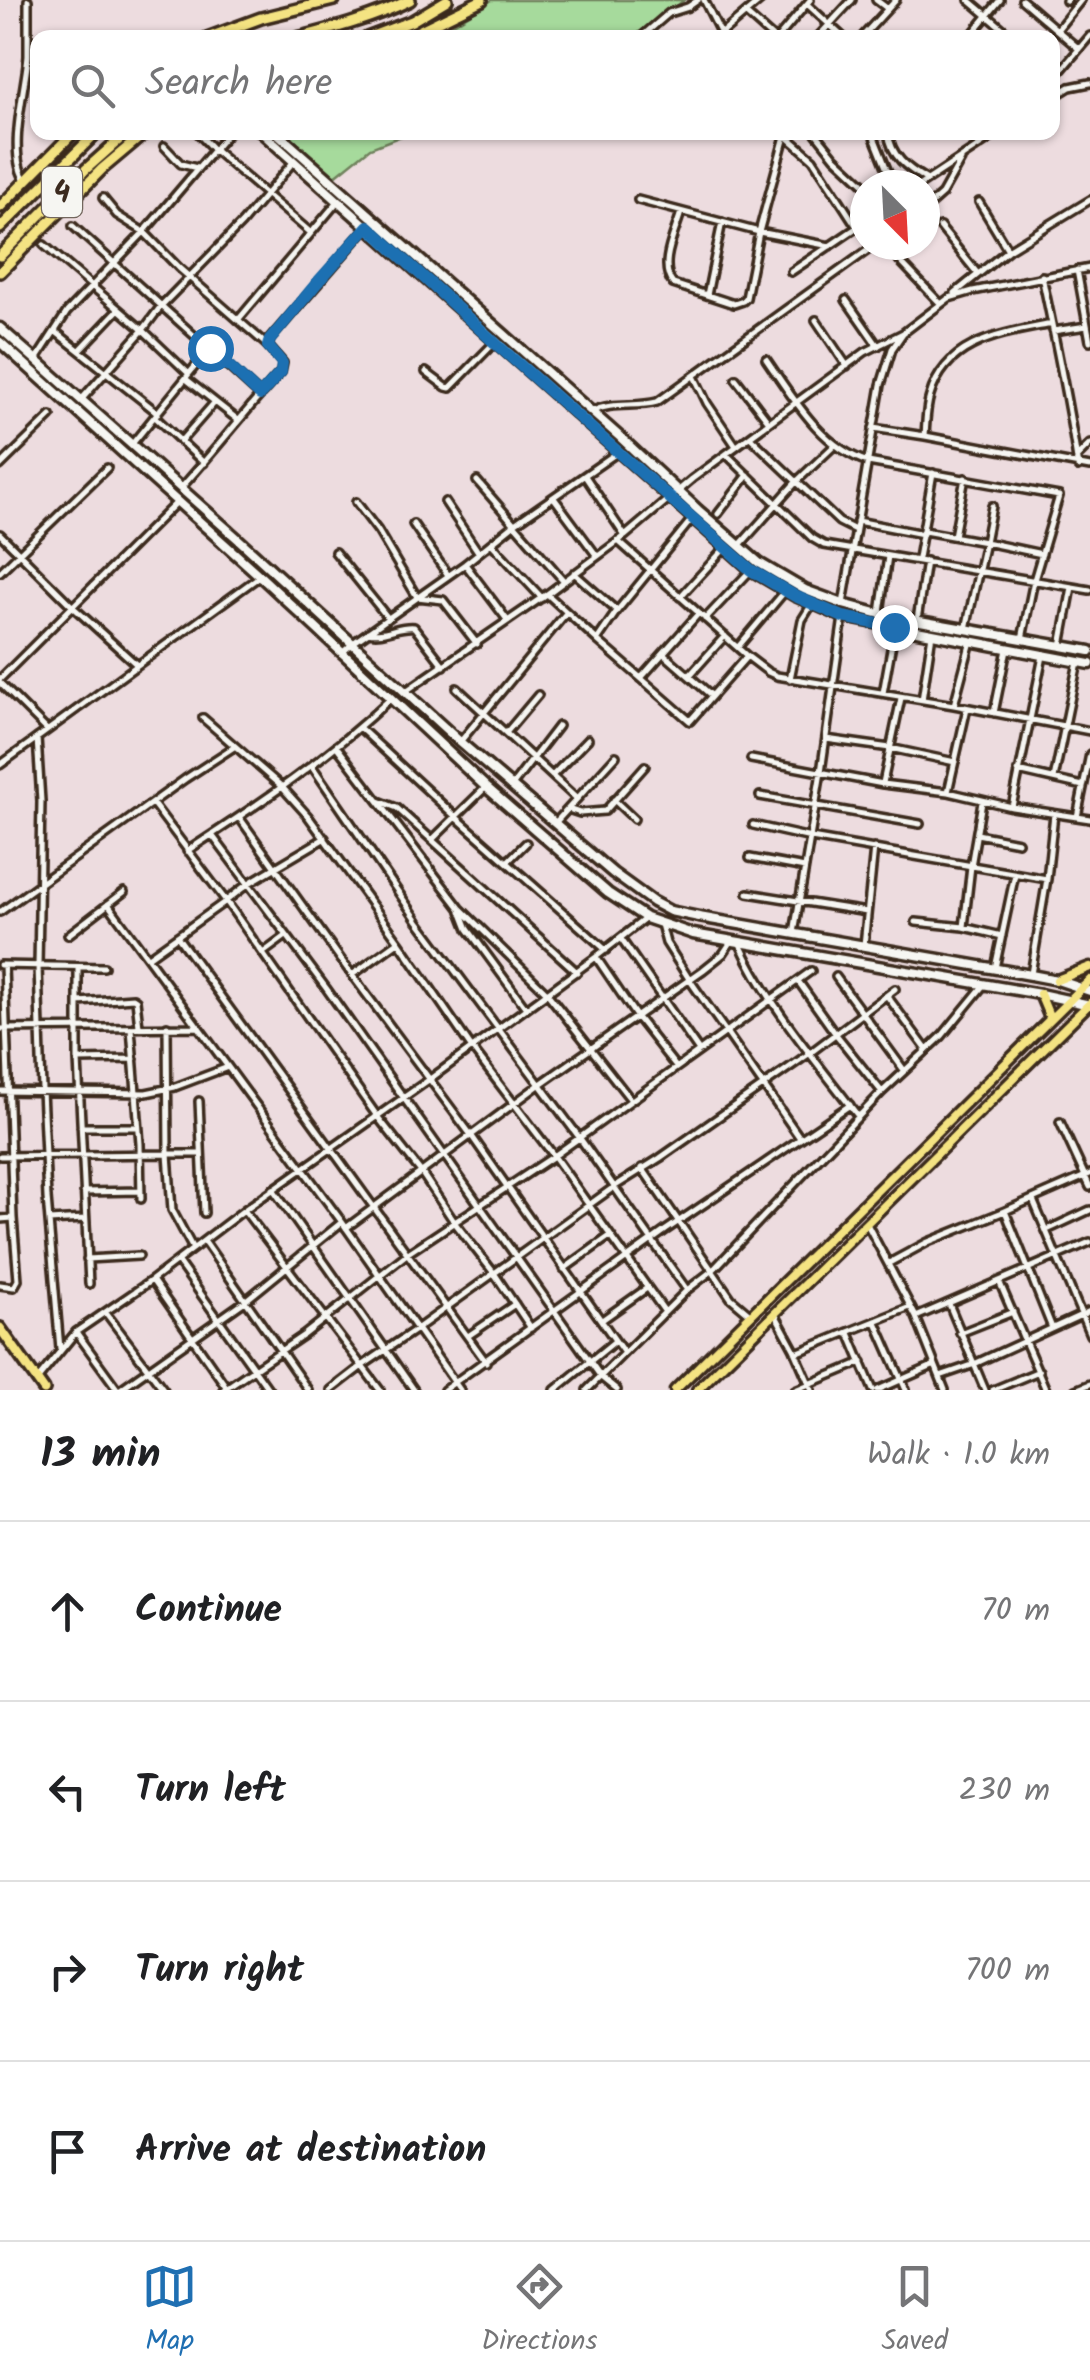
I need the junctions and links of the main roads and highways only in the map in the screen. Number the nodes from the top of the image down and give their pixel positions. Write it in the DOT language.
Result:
graph roads {
  1 [pos="334,0"];
  2 [pos="410,0"];
  3 [pos="446,0"];
  4 [pos="482,0"];
  5 [pos="228,30"];
  6 [pos="331,30"];
  7 [pos="387,30"];
  8 [pos="420,30"];
  9 [pos="66,140"];
  10 [pos="89,140"];
  11 [pos="119,140"];
  12 [pos="136,140"];
  13 [pos="270,140"];
  14 [pos="285,140"];
  15 [pos="0,207"];
  16 [pos="0,228"];
  17 [pos="0,256"];
  18 [pos="0,272"];
  19 [pos="0,328"];
  20 [pos="2,347"];
  21 [pos="1090,651"];
  22 [pos="1090,664"];
  23 [pos="1090,967"];
  24 [pos="1056,980"];
  25 [pos="1090,980"];
  26 [pos="1086,990"];
  27 [pos="1040,994"];
  28 [pos="1070,1000"];
  29 [pos="1090,1004"];
  30 [pos="1090,1013"];
  31 [pos="1077,1015"];
  32 [pos="1050,1018"];
  33 [pos="0,1328"];
  34 [pos="44,1390"];
  35 [pos="675,1390"];
  36 [pos="698,1390"];
  1 -- 5 [label="highway"];
  2 -- 6 [label="highway"];
  3 -- 7 [label="highway"];
  4 -- 8 [label="highway"];
  9 -- 15 [label="highway"];
  10 -- 16 [label="highway, 4"];
  11 -- 17 [label="highway, 4"];
  12 -- 18 [label="highway"];
  13 -- 22 [label="main road"];
  14 -- 21 [label="main road"];
  19 -- 24 [label="main road"];
  20 -- 27 [label="main road"];
  23 -- 24 [label="main road"];
  24 -- 26 [label="main road"];
  25 -- 26 [label="main road"];
  26 -- 28 [label="main road"];
  27 -- 28 [label="main road"];
  27 -- 32 [label="main road"];
  28 -- 29 [label="main road"];
  28 -- 32 [label="main road"];
  29 -- 31 [label="main road"];
  30 -- 31 [label="main road"];
  31 -- 36 [label="main road"];
  32 -- 35 [label="main road"];
  33 -- 34 [label="highway"];
}
